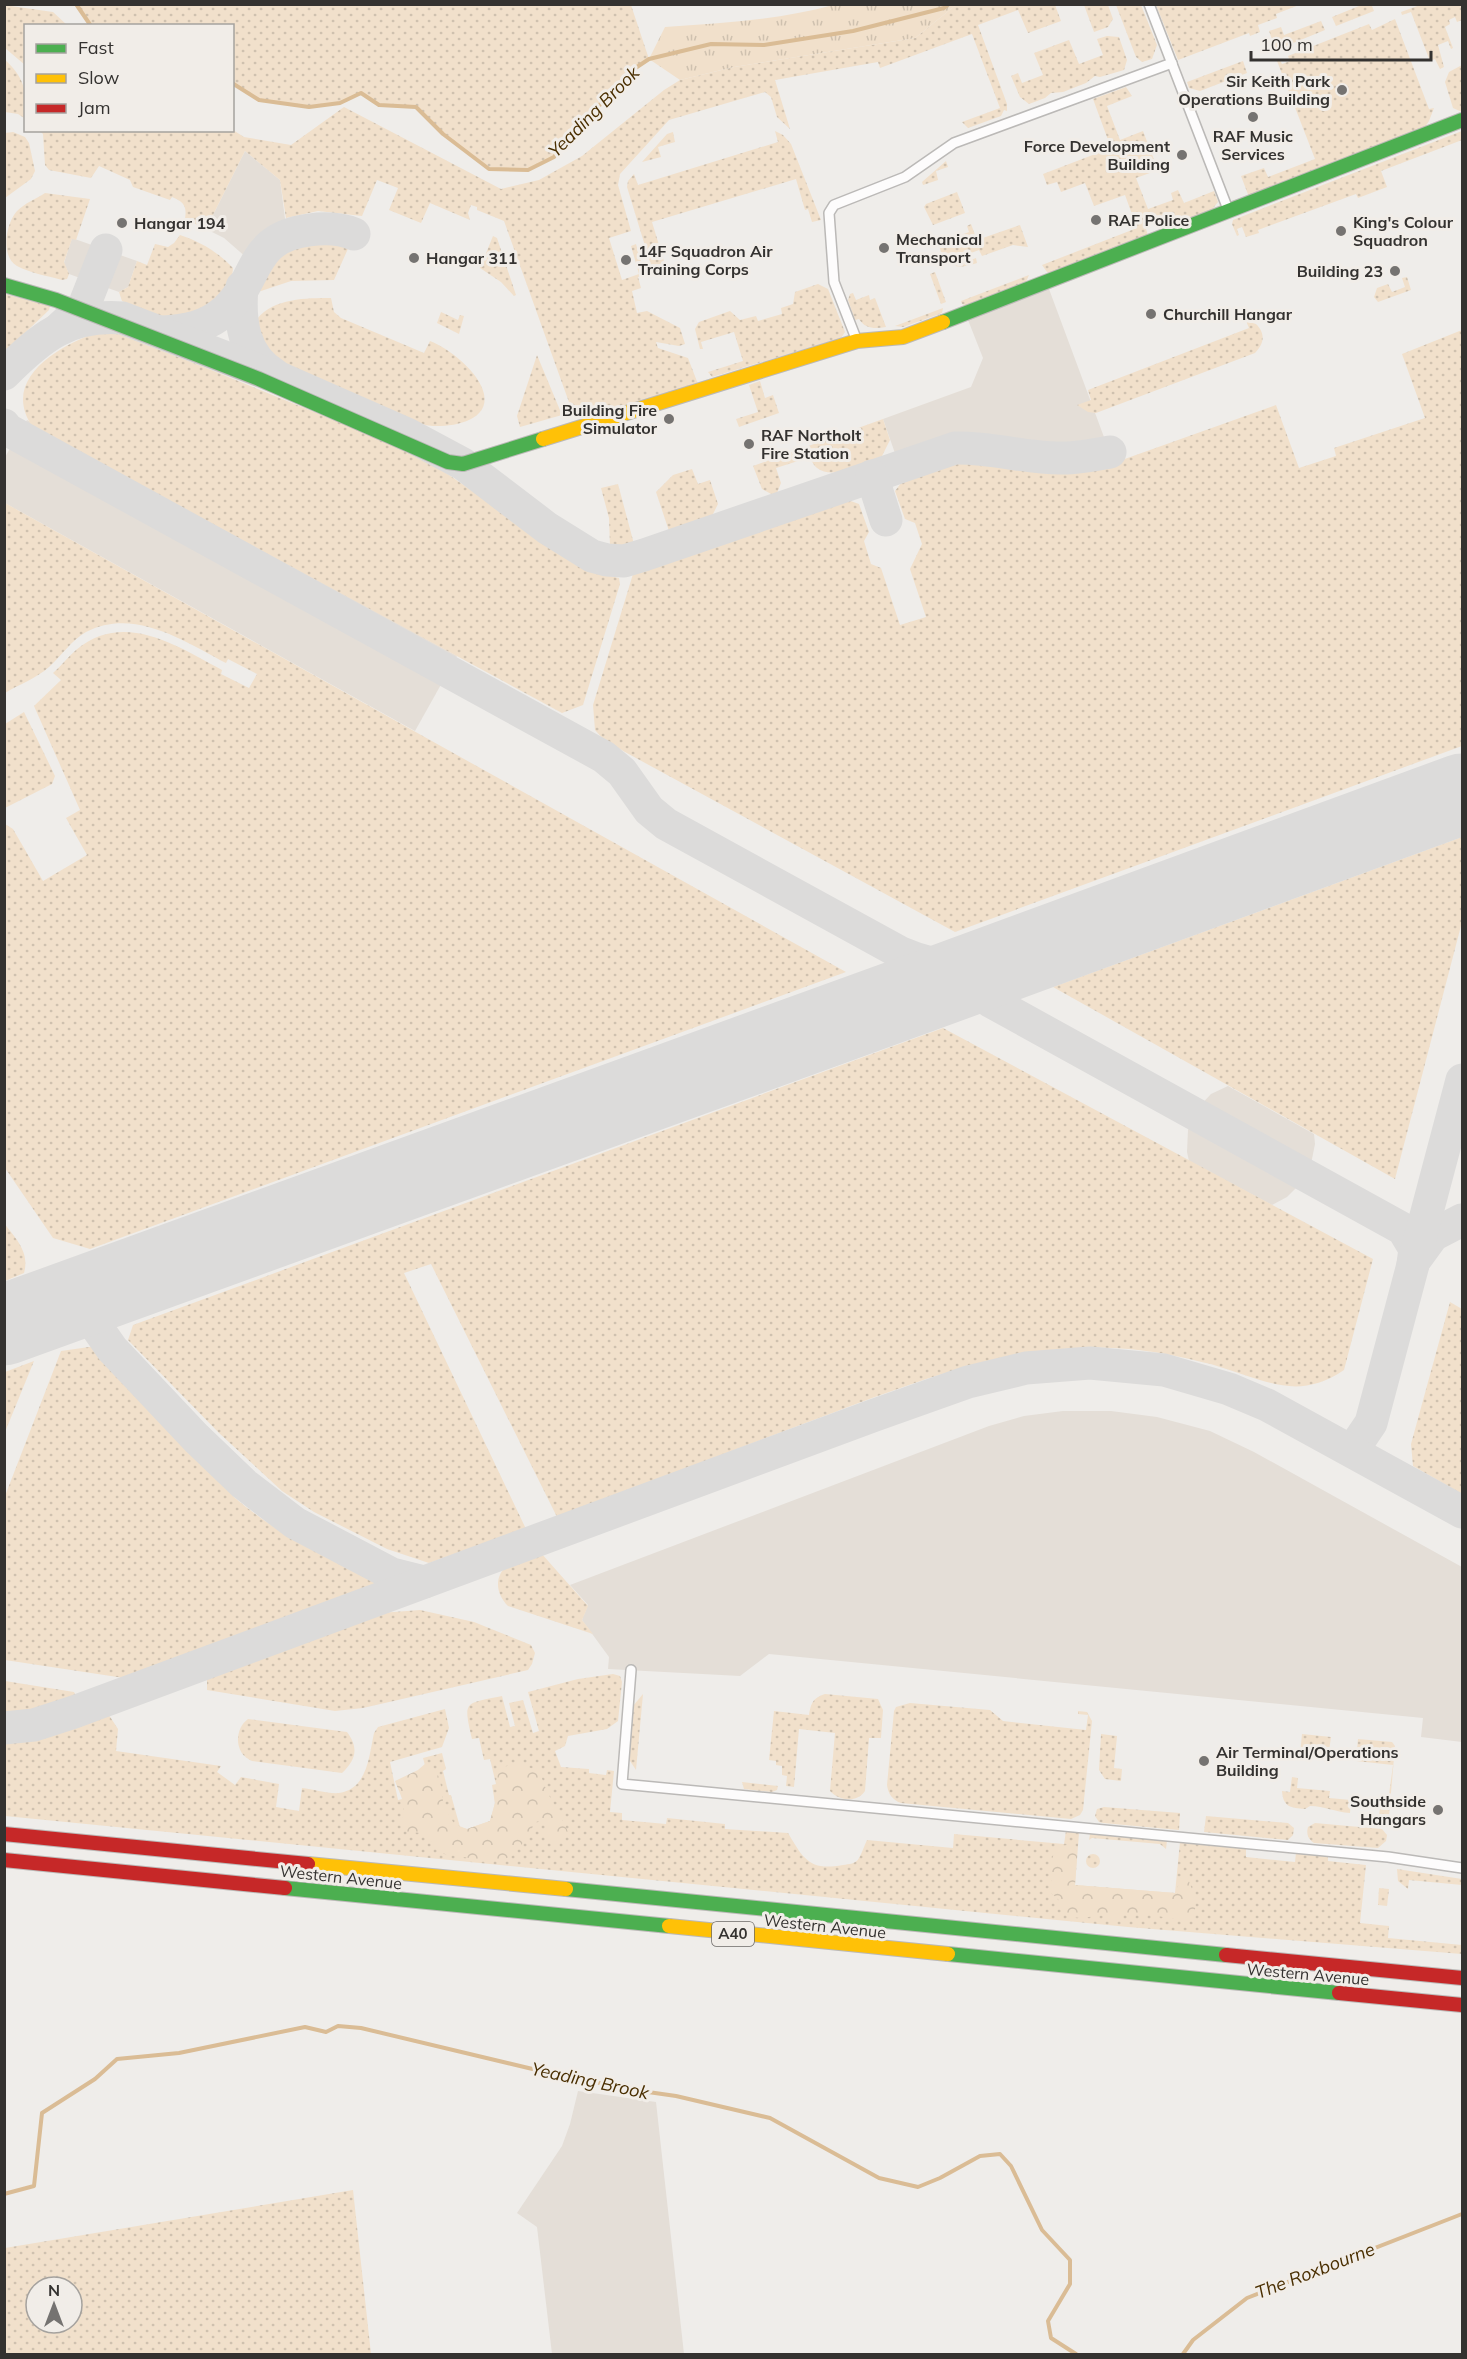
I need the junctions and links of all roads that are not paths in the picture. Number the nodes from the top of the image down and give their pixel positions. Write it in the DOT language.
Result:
graph roads {
  1 [pos="1149,4"];
  2 [pos="1172,63"];
  3 [pos="1462,120"];
  4 [pos="1229,212"];
  5 [pos="4,285"];
  6 [pos="857,341"];
  7 [pos="632,1670"];
  8 [pos="4,1834"];
  9 [pos="4,1860"];
  10 [pos="1462,1868"];
  11 [pos="1462,1978"];
  12 [pos="1462,2005"];
  1 -- 2 [label="street"];
  2 -- 4 [label="street"];
  2 -- 6 [label="street"];
  3 -- 4 [label="main road"];
  4 -- 6 [label="main road"];
  5 -- 6 [label="main road"];
  7 -- 10 [label="street"];
  8 -- 11 [label="main road, Western Avenue / A40"];
  9 -- 12 [label="main road, Western Avenue / A40"];
}
